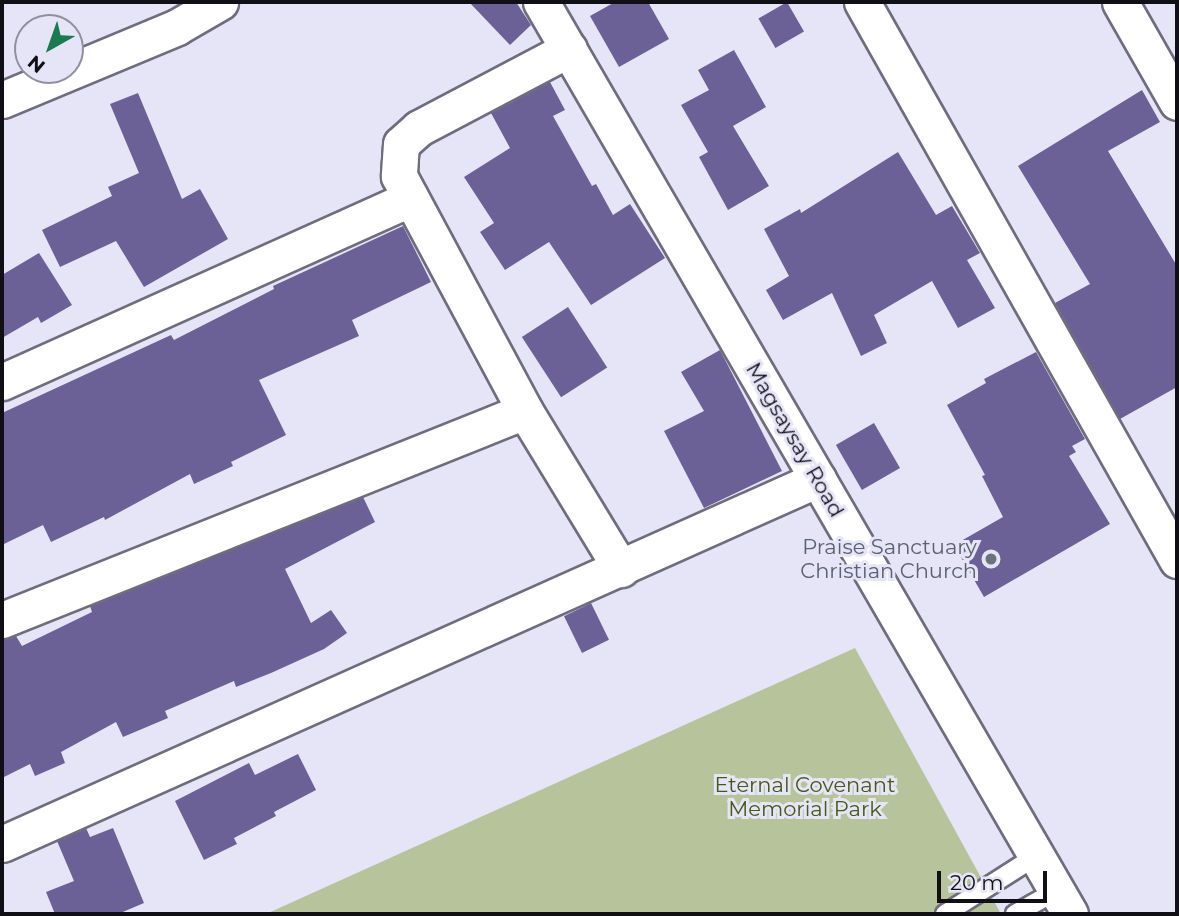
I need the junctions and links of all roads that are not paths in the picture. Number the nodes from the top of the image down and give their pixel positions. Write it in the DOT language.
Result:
graph roads {
  1 [pos="220,2"];
  2 [pos="541,2"];
  3 [pos="862,2"];
  4 [pos="1119,2"];
  5 [pos="569,49"];
  6 [pos="2,100"];
  7 [pos="1177,102"];
  8 [pos="411,198"];
  9 [pos="2,382"];
  10 [pos="525,411"];
  11 [pos="818,479"];
  12 [pos="1177,560"];
  13 [pos="621,569"];
  14 [pos="2,620"];
  15 [pos="2,844"];
  16 [pos="1036,856"];
  17 [pos="1063,903"];
  18 [pos="945,914"];
  19 [pos="1015,914"];
  1 -- 6 [label="street"];
  2 -- 5 [label="street, Magsaysay Road"];
  3 -- 12 [label="street"];
  4 -- 7 [label="street"];
  5 -- 8 [label="street"];
  5 -- 11 [label="street, Magsaysay Road"];
  8 -- 9 [label="street"];
  8 -- 10 [label="street"];
  10 -- 13 [label="street"];
  10 -- 14 [label="street"];
  11 -- 13 [label="street"];
  11 -- 16 [label="street, Magsaysay Road"];
  13 -- 15 [label="street"];
  16 -- 17 [label="street, Magsaysay Road"];
  16 -- 18 [label="lane"];
  17 -- 19 [label="lane"];
}
